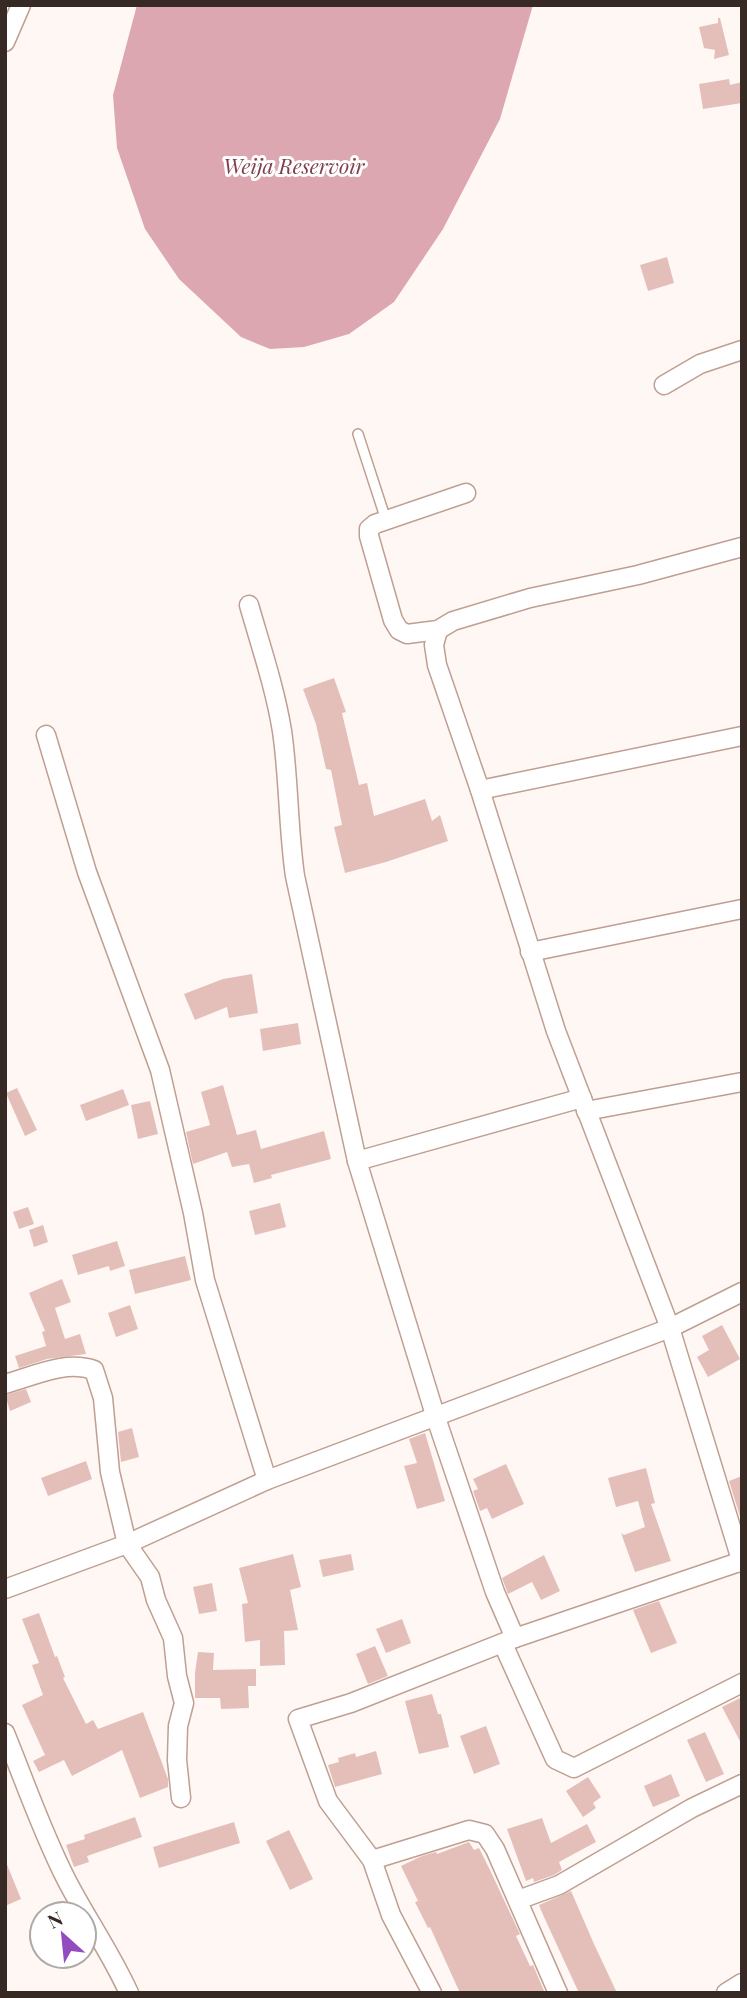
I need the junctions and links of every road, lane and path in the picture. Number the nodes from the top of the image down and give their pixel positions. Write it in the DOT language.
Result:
graph roads {
  1 [pos="21,5"];
  2 [pos="5,43"];
  3 [pos="742,350"];
  4 [pos="664,386"];
  5 [pos="358,434"];
  6 [pos="466,493"];
  7 [pos="386,520"];
  8 [pos="742,547"];
  9 [pos="249,605"];
  10 [pos="438,630"];
  11 [pos="46,735"];
  12 [pos="742,736"];
  13 [pos="480,790"];
  14 [pos="742,909"];
  15 [pos="530,953"];
  16 [pos="742,1082"];
  17 [pos="584,1105"];
  18 [pos="357,1161"];
  19 [pos="742,1292"];
  20 [pos="670,1328"];
  21 [pos="5,1384"];
  22 [pos="436,1418"];
  23 [pos="267,1480"];
  24 [pos="127,1544"];
  25 [pos="742,1562"];
  26 [pos="5,1589"];
  27 [pos="509,1641"];
  28 [pos="742,1684"];
  29 [pos="5,1733"];
  30 [pos="742,1784"];
  31 [pos="181,1798"];
  32 [pos="372,1860"];
  33 [pos="518,1900"];
  34 [pos="742,1983"];
  35 [pos="129,1993"];
  36 [pos="432,1993"];
  37 [pos="558,1993"];
  38 [pos="726,1993"];
  1 -- 2 [label="street"];
  3 -- 4 [label="street"];
  5 -- 7 [label="lane"];
  6 -- 7 [label="street"];
  7 -- 10 [label="street"];
  8 -- 10 [label="street"];
  9 -- 18 [label="street"];
  10 -- 13 [label="street"];
  11 -- 23 [label="street"];
  12 -- 13 [label="street"];
  13 -- 15 [label="street"];
  14 -- 15 [label="street"];
  15 -- 17 [label="street"];
  16 -- 17 [label="street"];
  17 -- 18 [label="street"];
  17 -- 20 [label="street"];
  18 -- 22 [label="street"];
  19 -- 20 [label="street"];
  20 -- 22 [label="street"];
  20 -- 25 [label="street"];
  21 -- 24 [label="street"];
  22 -- 23 [label="street"];
  22 -- 27 [label="street"];
  23 -- 24 [label="street"];
  24 -- 26 [label="street"];
  24 -- 31 [label="street"];
  25 -- 27 [label="street"];
  27 -- 28 [label="street"];
  27 -- 32 [label="street"];
  29 -- 35 [label="street"];
  30 -- 33 [label="street"];
  32 -- 33 [label="street"];
  32 -- 36 [label="street"];
  33 -- 37 [label="street"];
  34 -- 38 [label="street"];
}
